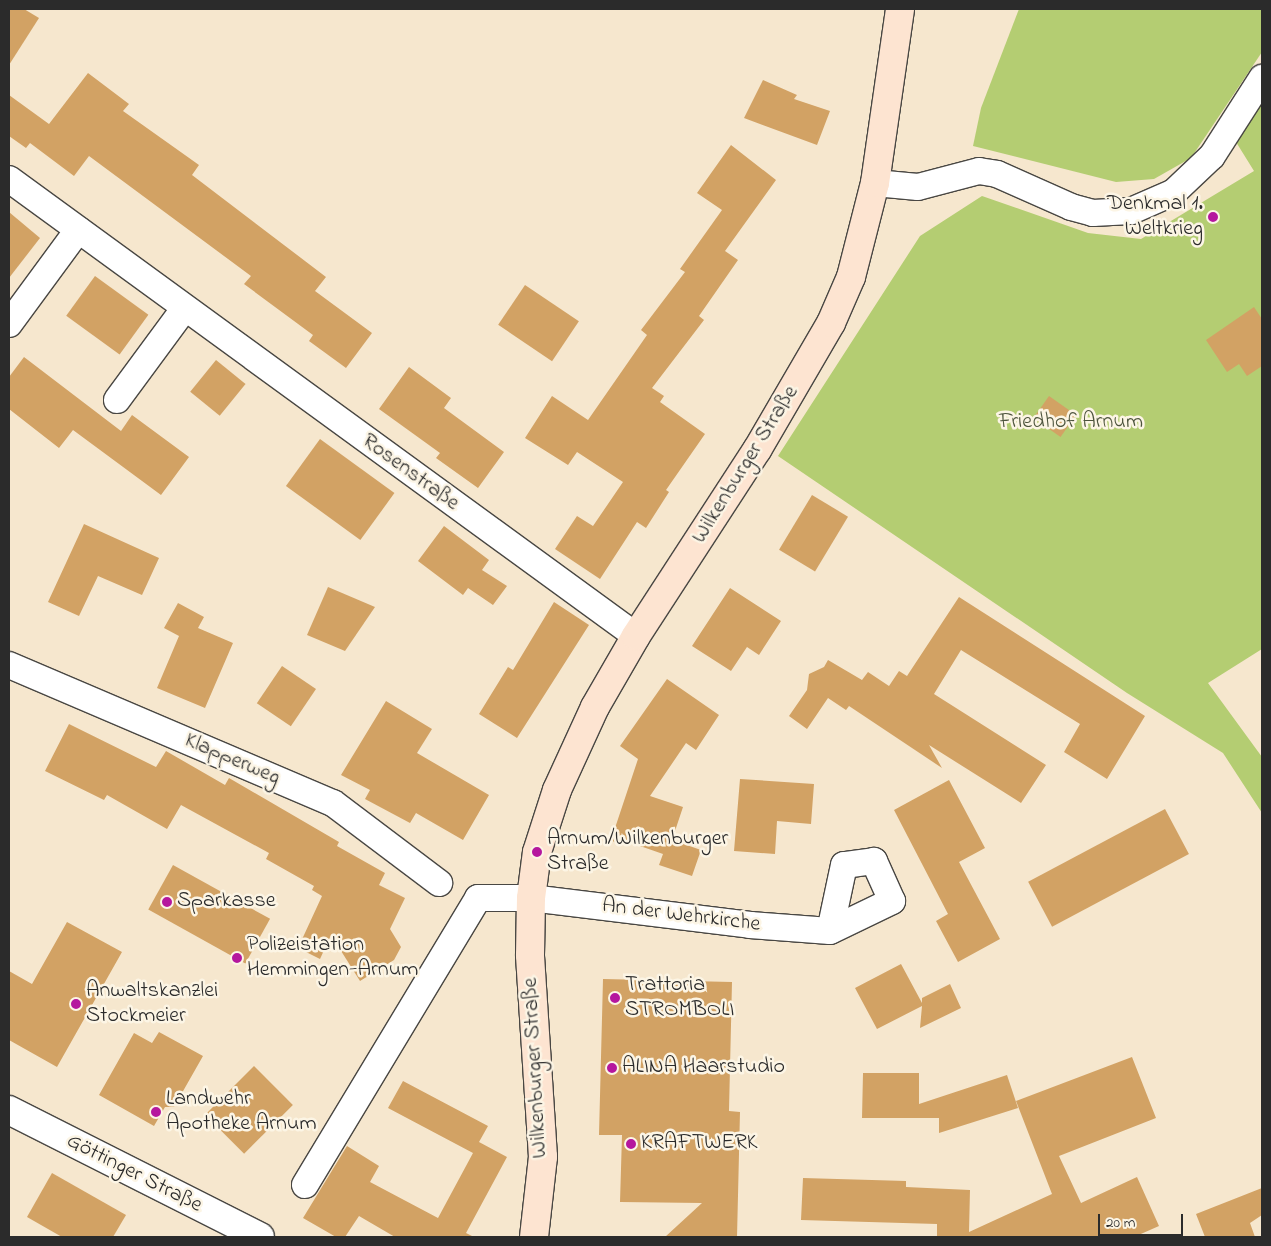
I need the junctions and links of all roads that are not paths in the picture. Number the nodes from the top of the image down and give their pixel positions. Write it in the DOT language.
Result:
graph roads {
  1 [pos="900,9"];
  2 [pos="1262,78"];
  3 [pos="9,179"];
  4 [pos="875,183"];
  5 [pos="78,230"];
  6 [pos="184,309"];
  7 [pos="9,324"];
  8 [pos="117,400"];
  9 [pos="636,636"];
  10 [pos="9,666"];
  11 [pos="439,883"];
  12 [pos="531,898"];
  13 [pos="830,931"];
  14 [pos="9,1110"];
  15 [pos="305,1185"];
  16 [pos="260,1237"];
  17 [pos="534,1237"];
  1 -- 4 [label="main road, Wilkenburger Straße"];
  2 -- 4 [label="street"];
  3 -- 5 [label="street, Rosenstraße"];
  4 -- 9 [label="main road, Wilkenburger Straße"];
  5 -- 6 [label="street, Rosenstraße"];
  5 -- 7 [label="street"];
  6 -- 8 [label="street"];
  6 -- 9 [label="street, Rosenstraße"];
  9 -- 12 [label="main road, Wilkenburger Straße"];
  10 -- 11 [label="street, Klapperweg"];
  12 -- 13 [label="street, An der Wehrkirche"];
  12 -- 15 [label="street"];
  12 -- 17 [label="main road, Wilkenburger Straße"];
  14 -- 16 [label="street, Göttinger Straße"];
}
